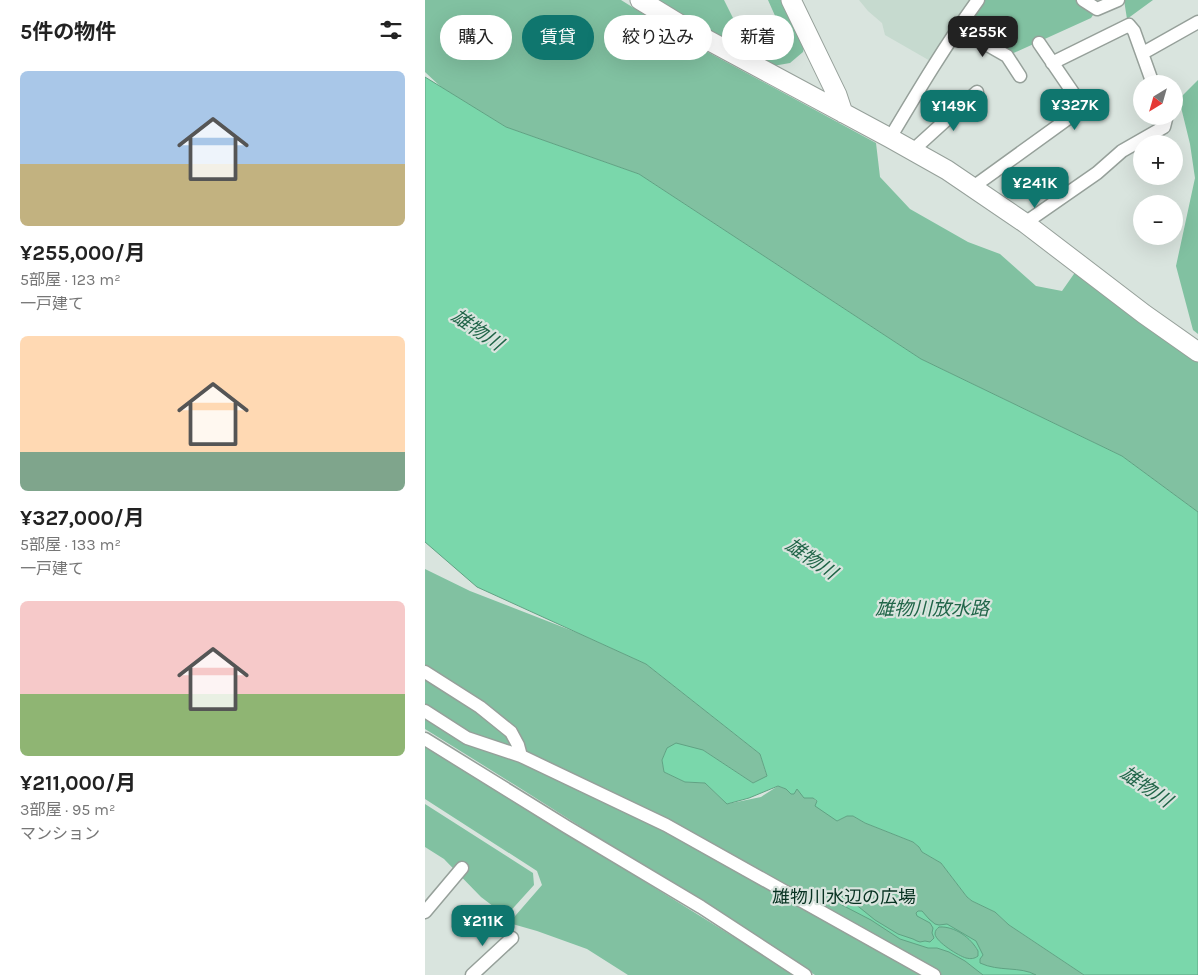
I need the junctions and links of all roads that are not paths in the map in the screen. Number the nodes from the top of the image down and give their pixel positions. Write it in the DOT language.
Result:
graph roads {
  1 [pos="641,0"];
  2 [pos="791,0"];
  3 [pos="978,0"];
  4 [pos="1083,0"];
  5 [pos="1118,0"];
  6 [pos="1198,22"];
  7 [pos="959,28"];
  8 [pos="1039,43"];
  9 [pos="1143,54"];
  10 [pos="1052,63"];
  11 [pos="1150,75"];
  12 [pos="1020,76"];
  13 [pos="977,92"];
  14 [pos="843,113"];
  15 [pos="1164,125"];
  16 [pos="890,138"];
  17 [pos="912,151"];
  18 [pos="973,188"];
  19 [pos="1025,223"];
  20 [pos="1198,352"];
  21 [pos="425,672"];
  22 [pos="425,711"];
  23 [pos="425,738"];
  24 [pos="521,756"];
  25 [pos="463,868"];
  26 [pos="425,912"];
  27 [pos="512,938"];
  28 [pos="472,975"];
  29 [pos="805,975"];
  30 [pos="934,975"];
  1 -- 14 [label="street"];
  2 -- 14 [label="street"];
  3 -- 7 [label="street"];
  4 -- 5 [label="street"];
  6 -- 9 [label="street"];
  7 -- 12 [label="street"];
  7 -- 16 [label="street"];
  8 -- 10 [label="street"];
  9 -- 10 [label="street"];
  9 -- 11 [label="street"];
  10 -- 18 [label="street"];
  13 -- 17 [label="street"];
  14 -- 16 [label="street"];
  15 -- 19 [label="street"];
  16 -- 17 [label="street"];
  17 -- 18 [label="street"];
  18 -- 19 [label="street"];
  19 -- 20 [label="street"];
  21 -- 24 [label="street"];
  22 -- 24 [label="street"];
  23 -- 29 [label="street"];
  24 -- 30 [label="street"];
  25 -- 26 [label="street"];
  27 -- 28 [label="street"];
}
